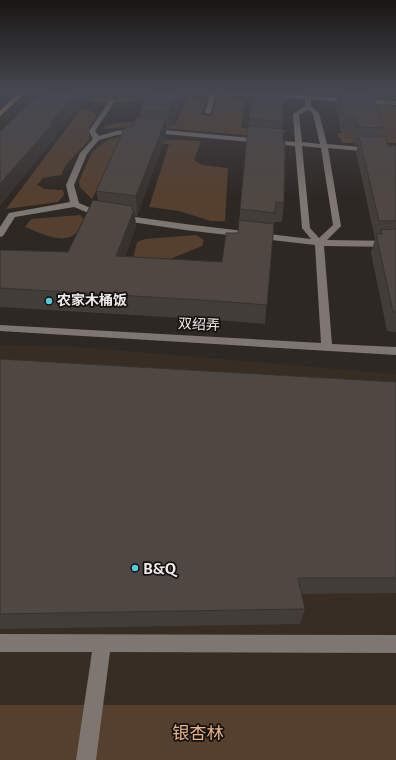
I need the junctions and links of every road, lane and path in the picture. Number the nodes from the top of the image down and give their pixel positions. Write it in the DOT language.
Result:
graph roads {
  1 [pos="96,126"];
  2 [pos="297,126"];
  3 [pos="319,126"];
  4 [pos="97,139"];
  5 [pos="298,144"];
  6 [pos="324,146"];
  7 [pos="396,148"];
  8 [pos="75,204"];
  9 [pos="0,234"];
  10 [pos="319,243"];
  11 [pos="396,244"];
  12 [pos="0,328"];
  13 [pos="327,347"];
  14 [pos="396,351"];
  15 [pos="0,643"];
  16 [pos="102,643"];
  17 [pos="396,644"];
  18 [pos="86,760"];
  1 -- 4 [label="street"];
  2 -- 5 [label="street"];
  3 -- 6 [label="street"];
  4 -- 5 [label="street"];
  4 -- 8 [label="street"];
  5 -- 6 [label="street"];
  5 -- 10 [label="street"];
  6 -- 7 [label="street"];
  6 -- 10 [label="street"];
  8 -- 9 [label="street"];
  8 -- 10 [label="street"];
  10 -- 11 [label="street"];
  10 -- 13 [label="street"];
  12 -- 13 [label="street, 双绍弄"];
  13 -- 14 [label="street, 双绍弄"];
  15 -- 16 [label="street"];
  16 -- 17 [label="street"];
  16 -- 18 [label="street"];
}
